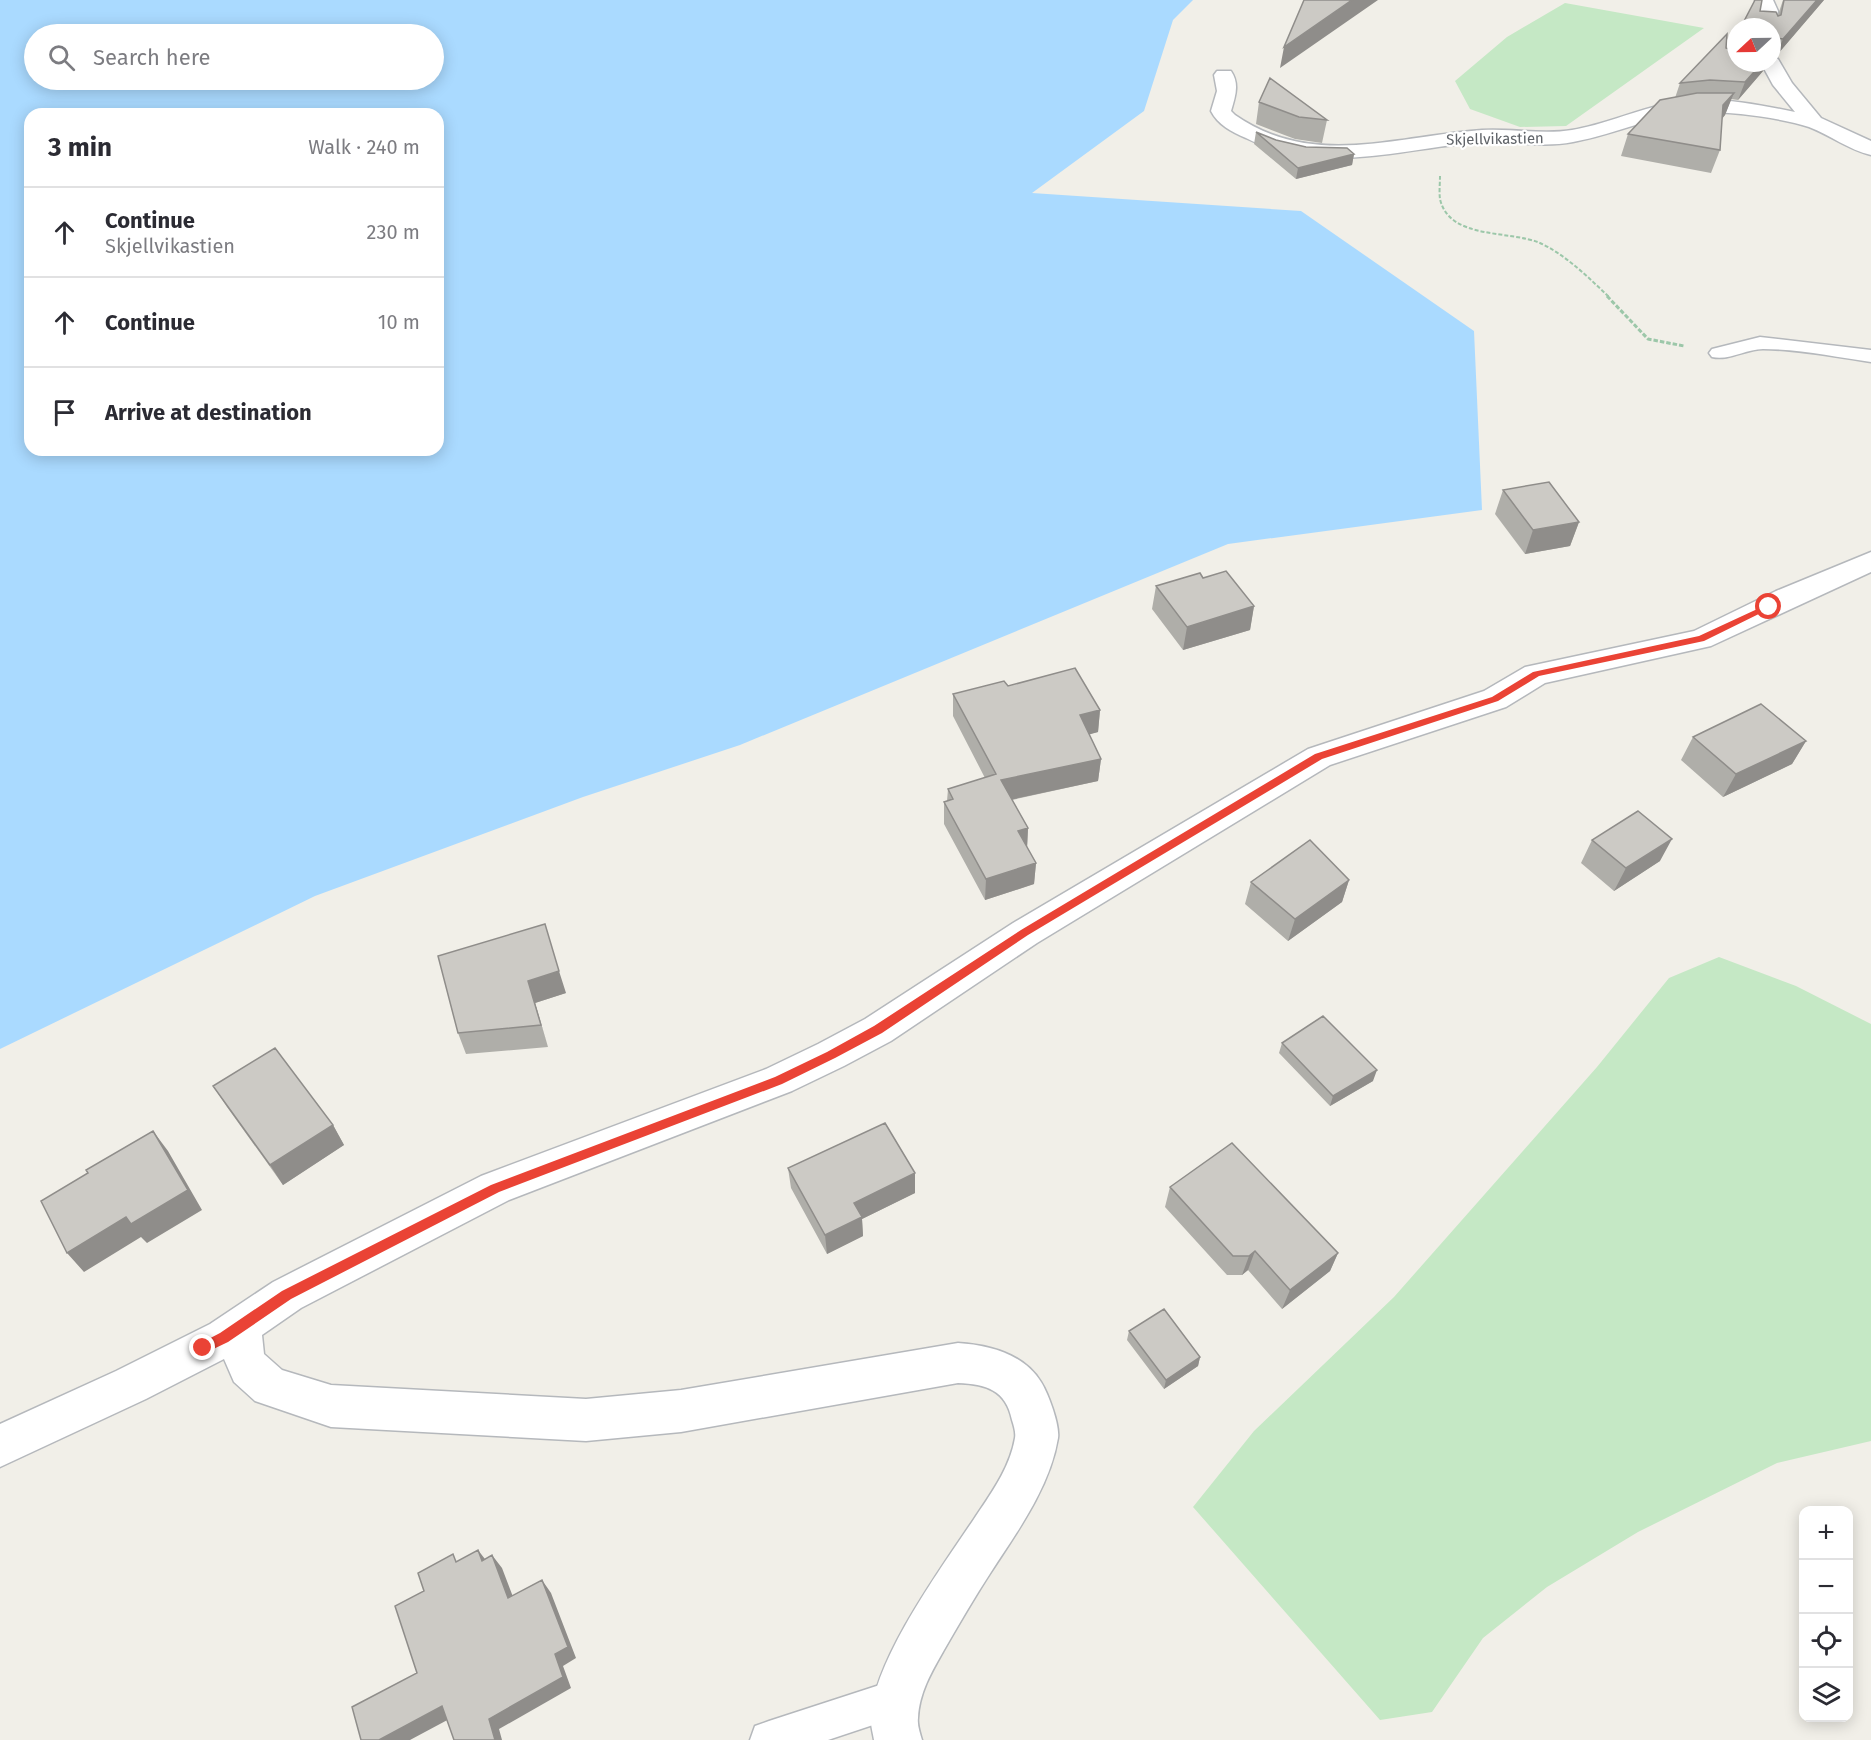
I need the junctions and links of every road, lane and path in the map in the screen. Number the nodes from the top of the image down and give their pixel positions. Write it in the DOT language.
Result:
graph roads {
  1 [pos="1764,0"];
  2 [pos="1767,18"];
  3 [pos="1776,72"];
  4 [pos="1224,75"];
  5 [pos="1814,122"];
  6 [pos="1444,139"];
  7 [pos="1871,148"];
  8 [pos="1719,352"];
  9 [pos="1871,356"];
  10 [pos="1871,561"];
  11 [pos="243,1324"];
  12 [pos="0,1446"];
  13 [pos="898,1719"];
  14 [pos="769,1740"];
  1 -- 2 [label="street"];
  3 -- 5 [label="street, Skjellvikastien"];
  4 -- 6 [label="street, Skjellvikastien"];
  5 -- 6 [label="street, Skjellvikastien"];
  5 -- 7 [label="street, Skjellvikastien"];
  6 -- 8 [label="path"];
  8 -- 9 [label="lane"];
  10 -- 11 [label="street"];
  11 -- 12 [label="street"];
  11 -- 13 [label="street"];
  13 -- 14 [label="lane"];
}
